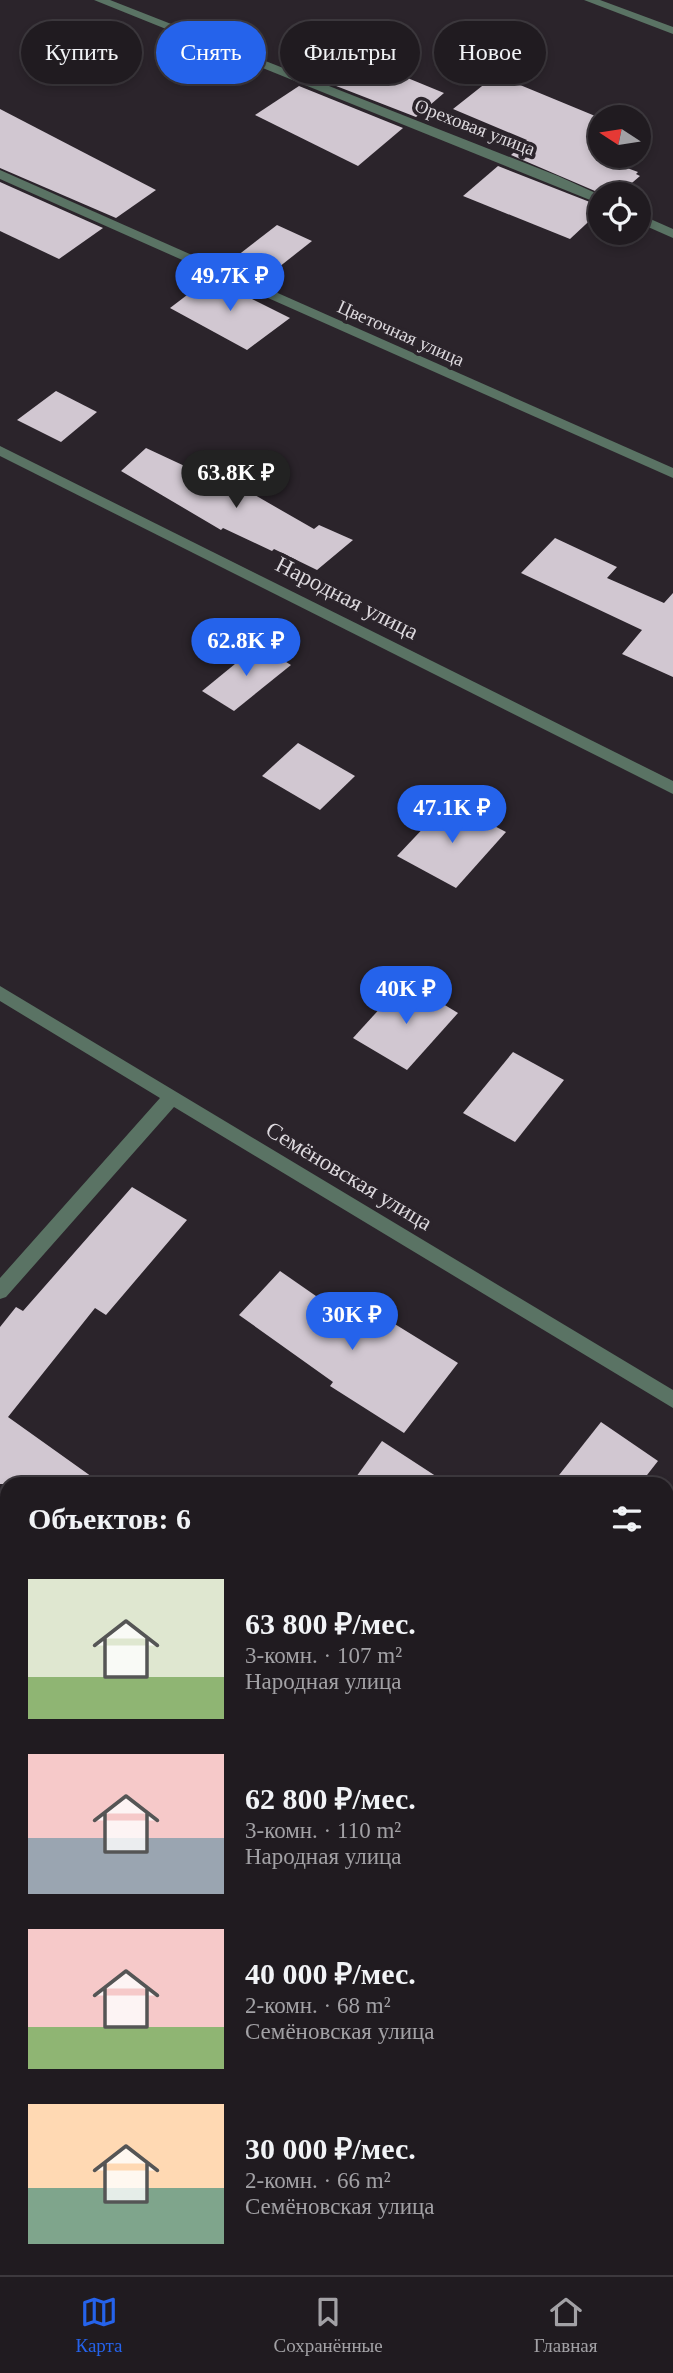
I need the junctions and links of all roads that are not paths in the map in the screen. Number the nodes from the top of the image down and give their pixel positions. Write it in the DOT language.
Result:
graph roads {
  1 [pos="100,0"];
  2 [pos="590,0"];
  3 [pos="673,31"];
  4 [pos="0,174"];
  5 [pos="588,195"];
  6 [pos="651,223"];
  7 [pos="673,233"];
  8 [pos="0,450"];
  9 [pos="673,472"];
  10 [pos="673,788"];
  11 [pos="0,993"];
  12 [pos="171,1098"];
  13 [pos="0,1291"];
  14 [pos="673,1400"];
  1 -- 5 [label="street, Ореховая улица"];
  2 -- 3 [label="street"];
  4 -- 9 [label="street, Цветочная улица"];
  6 -- 7 [label="street"];
  8 -- 10 [label="street, Народная улица"];
  11 -- 12 [label="street, Семёновская улица"];
  12 -- 13 [label="street"];
  12 -- 14 [label="street, Семёновская улица"];
}
